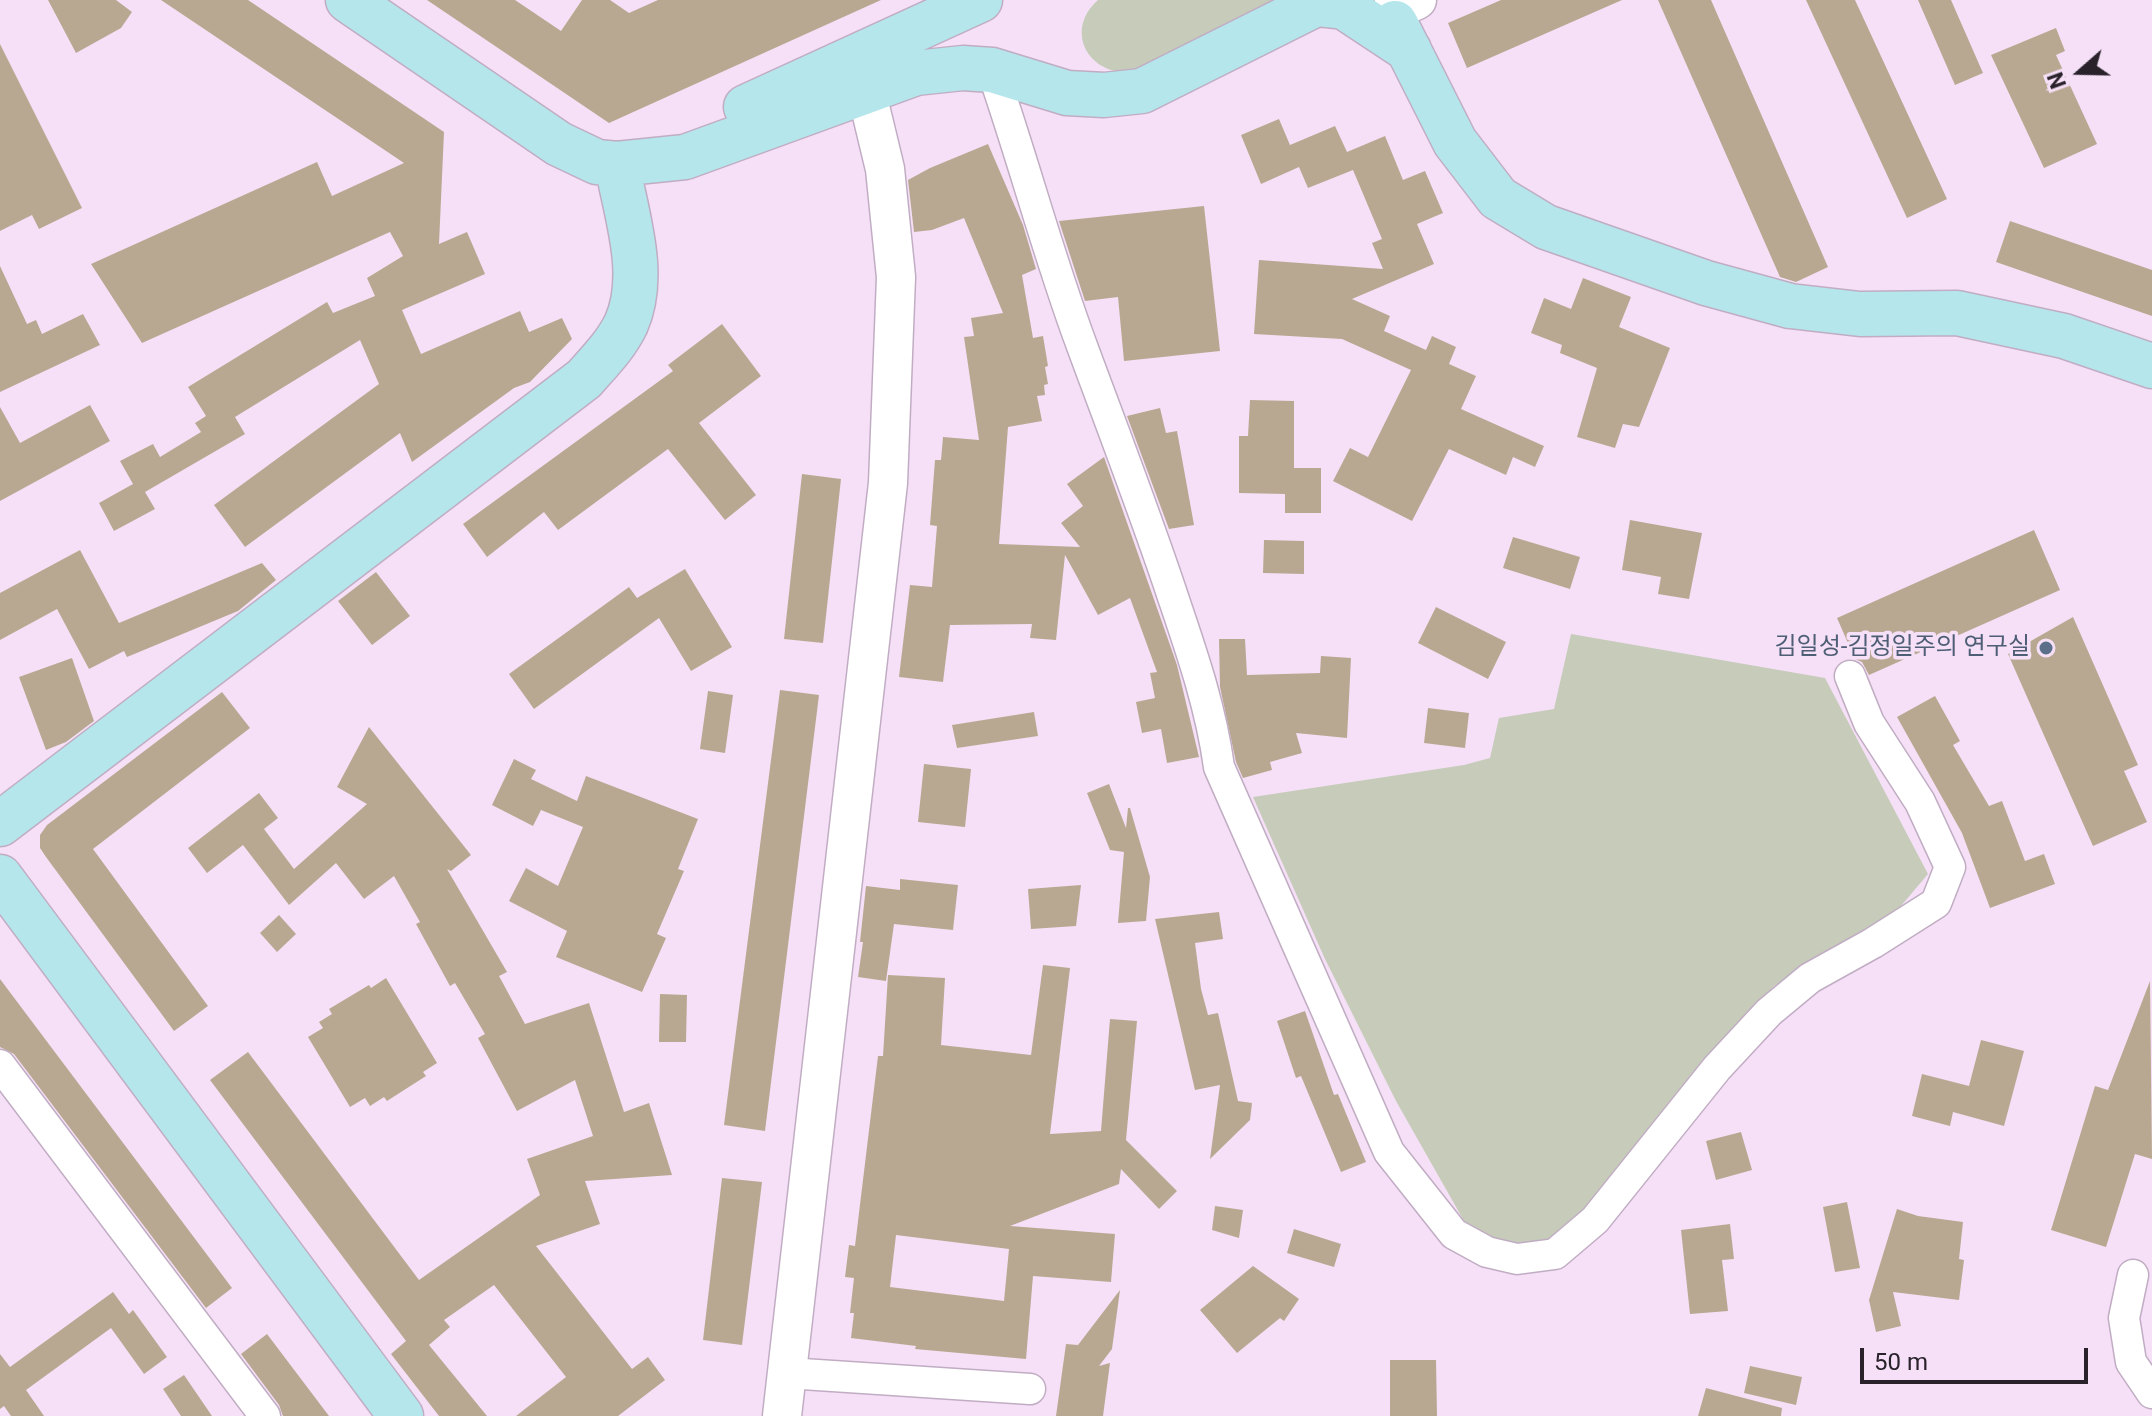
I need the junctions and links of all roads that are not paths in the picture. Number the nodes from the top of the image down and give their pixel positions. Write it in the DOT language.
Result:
graph roads {
  1 [pos="348,0"];
  2 [pos="980,0"];
  3 [pos="1396,4"];
  4 [pos="1409,50"];
  5 [pos="992,70"];
  6 [pos="859,74"];
  7 [pos="627,162"];
  8 [pos="2152,366"];
  9 [pos="1850,676"];
  10 [pos="0,824"];
  11 [pos="0,877"];
  12 [pos="0,1065"];
  13 [pos="2133,1275"];
  14 [pos="787,1373"];
  15 [pos="1030,1389"];
  16 [pos="2152,1393"];
  17 [pos="265,1416"];
  18 [pos="401,1416"];
  19 [pos="782,1416"];
  1 -- 7 [label="main road"];
  2 -- 6 [label="main road"];
  3 -- 4 [label="main road"];
  4 -- 5 [label="main road"];
  4 -- 8 [label="main road"];
  5 -- 6 [label="main road"];
  5 -- 9 [label="street"];
  6 -- 7 [label="main road"];
  6 -- 14 [label="street"];
  7 -- 10 [label="main road"];
  11 -- 18 [label="main road"];
  12 -- 17 [label="street"];
  13 -- 16 [label="street"];
  14 -- 15 [label="street"];
  14 -- 19 [label="street"];
}
